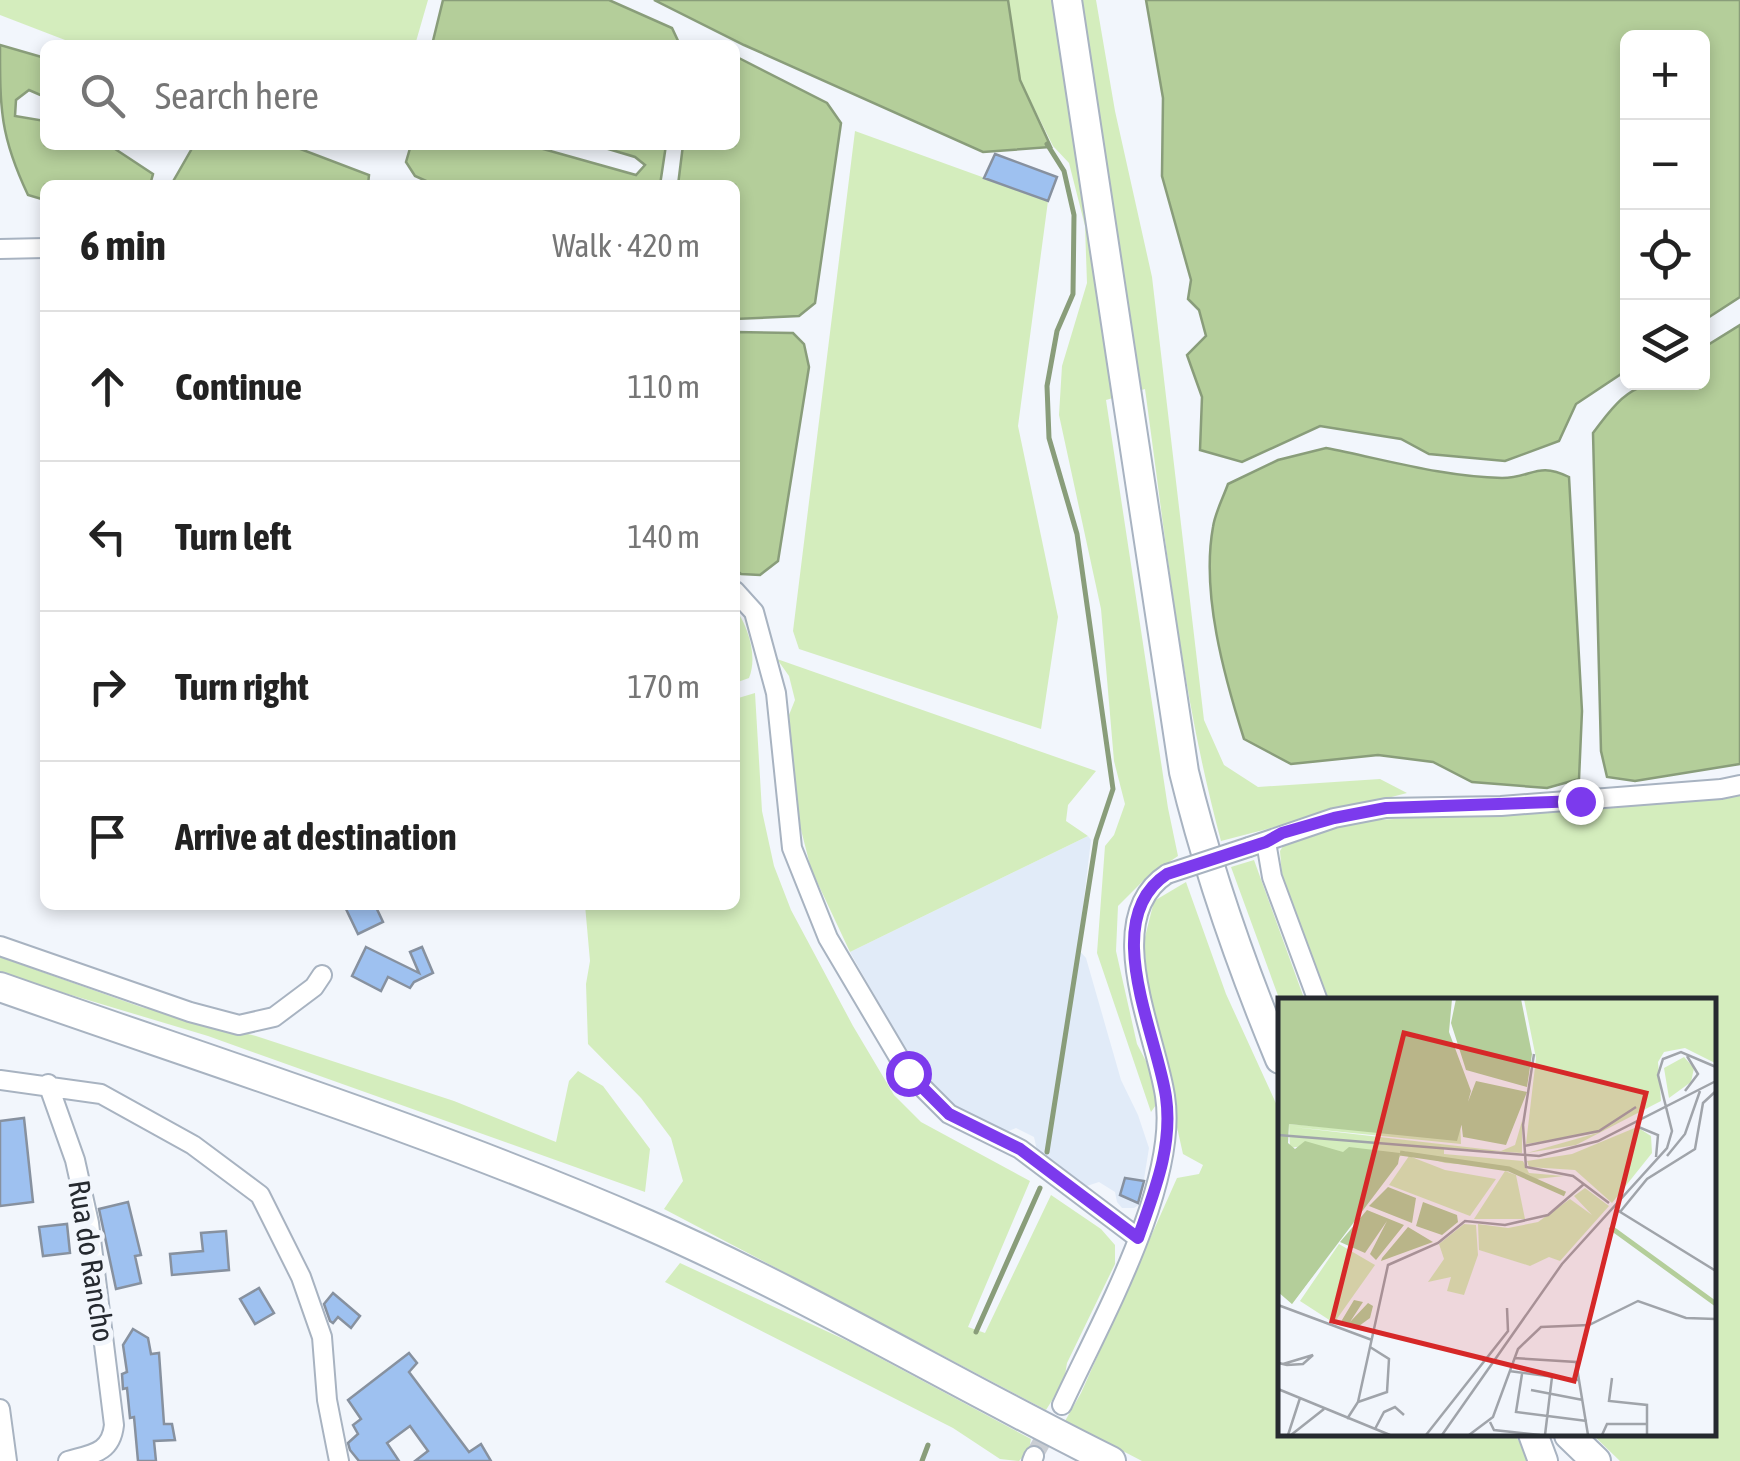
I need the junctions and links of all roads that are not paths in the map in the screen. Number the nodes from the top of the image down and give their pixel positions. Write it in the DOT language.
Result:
graph roads {
  1 [pos="1067,0"];
  2 [pos="40,248"];
  3 [pos="0,249"];
  4 [pos="740,597"];
  5 [pos="1740,784"];
  6 [pos="1258,844"];
  7 [pos="0,946"];
  8 [pos="322,976"];
  9 [pos="0,987"];
  10 [pos="1317,998"];
  11 [pos="1278,1054"];
  12 [pos="0,1080"];
  13 [pos="48,1084"];
  14 [pos="1138,1238"];
  15 [pos="1062,1404"];
  16 [pos="0,1409"];
  17 [pos="1534,1436"];
  18 [pos="1549,1436"];
  19 [pos="1571,1436"];
  20 [pos="1066,1439"];
  21 [pos="7,1461"];
  22 [pos="68,1461"];
  23 [pos="339,1461"];
  24 [pos="1098,1461"];
  25 [pos="1111,1461"];
  26 [pos="1542,1461"];
  27 [pos="1570,1461"];
  28 [pos="1594,1461"];
  1 -- 11 [label="main road"];
  2 -- 3 [label="street"];
  4 -- 14 [label="street"];
  5 -- 6 [label="street"];
  6 -- 10 [label="street"];
  6 -- 14 [label="street, bridge"];
  7 -- 8 [label="street"];
  9 -- 20 [label="main road"];
  12 -- 13 [label="street"];
  13 -- 22 [label="street, Rua do Rancho"];
  13 -- 23 [label="street"];
  14 -- 15 [label="street"];
  16 -- 21 [label="street"];
  17 -- 26 [label="main road"];
  18 -- 27 [label="main road"];
  19 -- 28 [label="main road"];
  20 -- 24 [label="main road"];
  20 -- 25 [label="main road"];
}
